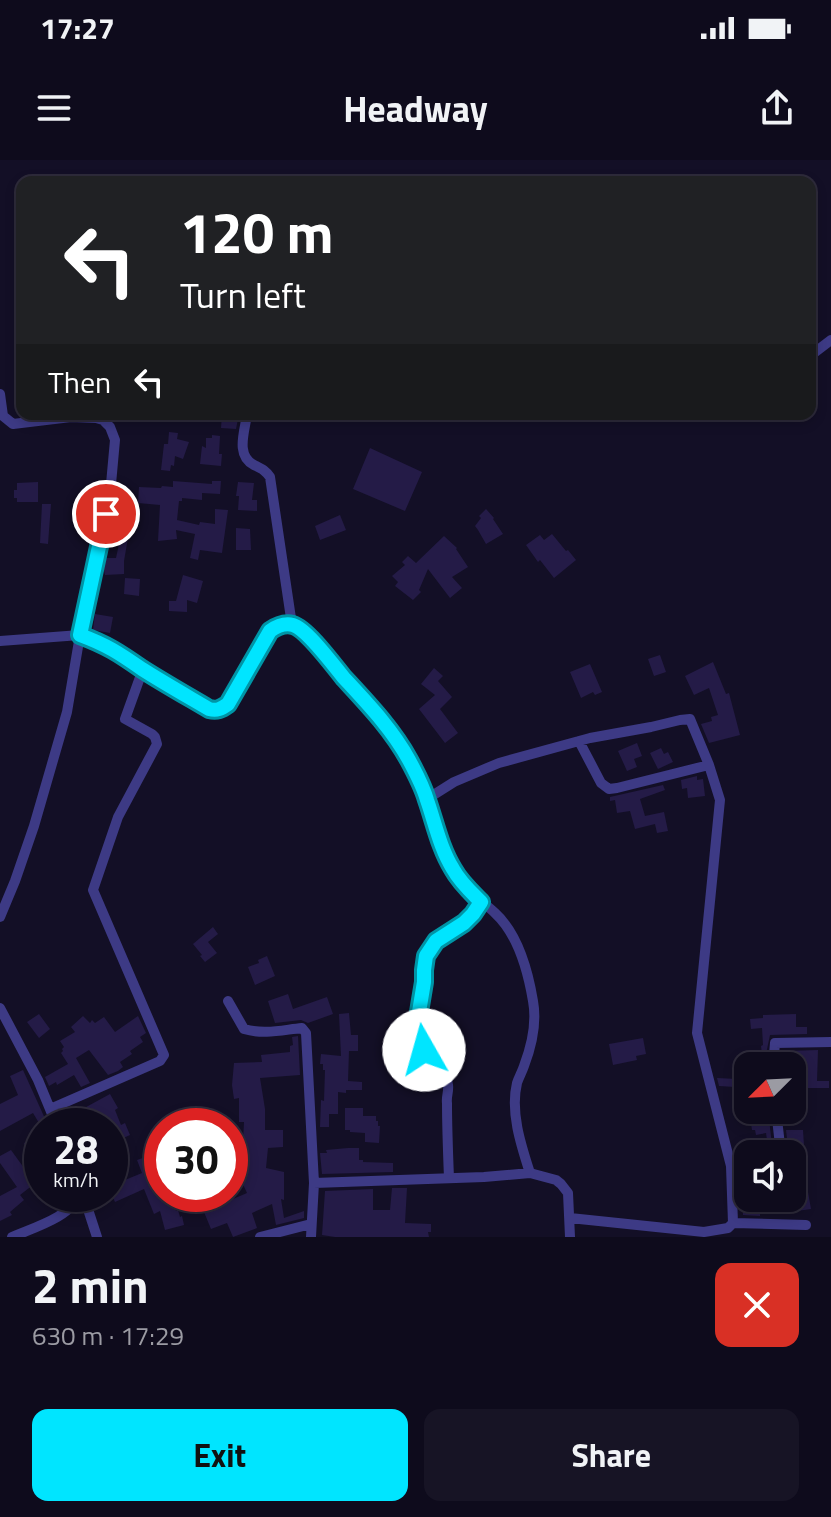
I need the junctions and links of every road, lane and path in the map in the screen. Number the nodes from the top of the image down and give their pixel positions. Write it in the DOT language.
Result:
graph roads {
  1 [pos="0,394"];
  2 [pos="46,420"];
  3 [pos="103,420"];
  4 [pos="246,420"];
  5 [pos="292,625"];
  6 [pos="80,635"];
  7 [pos="0,641"];
  8 [pos="143,669"];
  9 [pos="579,741"];
  10 [pos="709,765"];
  11 [pos="427,799"];
  12 [pos="481,902"];
  13 [pos="0,917"];
  14 [pos="228,1001"];
  15 [pos="0,1008"];
  16 [pos="831,1042"];
  17 [pos="774,1052"];
  18 [pos="50,1108"];
  19 [pos="52,1108"];
  20 [pos="731,1166"];
  21 [pos="530,1173"];
  22 [pos="449,1178"];
  23 [pos="314,1183"];
  24 [pos="64,1212"];
  25 [pos="88,1212"];
  26 [pos="570,1218"];
  27 [pos="733,1223"];
  28 [pos="311,1224"];
  29 [pos="806,1225"];
  30 [pos="12,1237"];
  31 [pos="97,1237"];
  32 [pos="260,1237"];
  33 [pos="311,1237"];
  34 [pos="570,1237"];
  1 -- 2 [label="street"];
  3 -- 6 [label="street"];
  4 -- 5 [label="street"];
  5 -- 8 [label="street"];
  5 -- 11 [label="street"];
  6 -- 7 [label="street"];
  6 -- 8 [label="street"];
  6 -- 13 [label="street"];
  8 -- 19 [label="street"];
  9 -- 10 [label="street"];
  9 -- 10 [label="street"];
  9 -- 11 [label="street"];
  10 -- 20 [label="street"];
  11 -- 12 [label="street"];
  12 -- 21 [label="street"];
  12 -- 22 [label="street"];
  14 -- 23 [label="street"];
  15 -- 18 [label="street"];
  16 -- 17 [label="street"];
  20 -- 27 [label="street"];
  21 -- 22 [label="street"];
  21 -- 26 [label="street"];
  22 -- 23 [label="street"];
  23 -- 28 [label="street"];
  24 -- 30 [label="street"];
  25 -- 31 [label="street"];
  26 -- 27 [label="street"];
  26 -- 34 [label="street"];
  27 -- 29 [label="street"];
  28 -- 32 [label="street"];
  28 -- 33 [label="street"];
}
